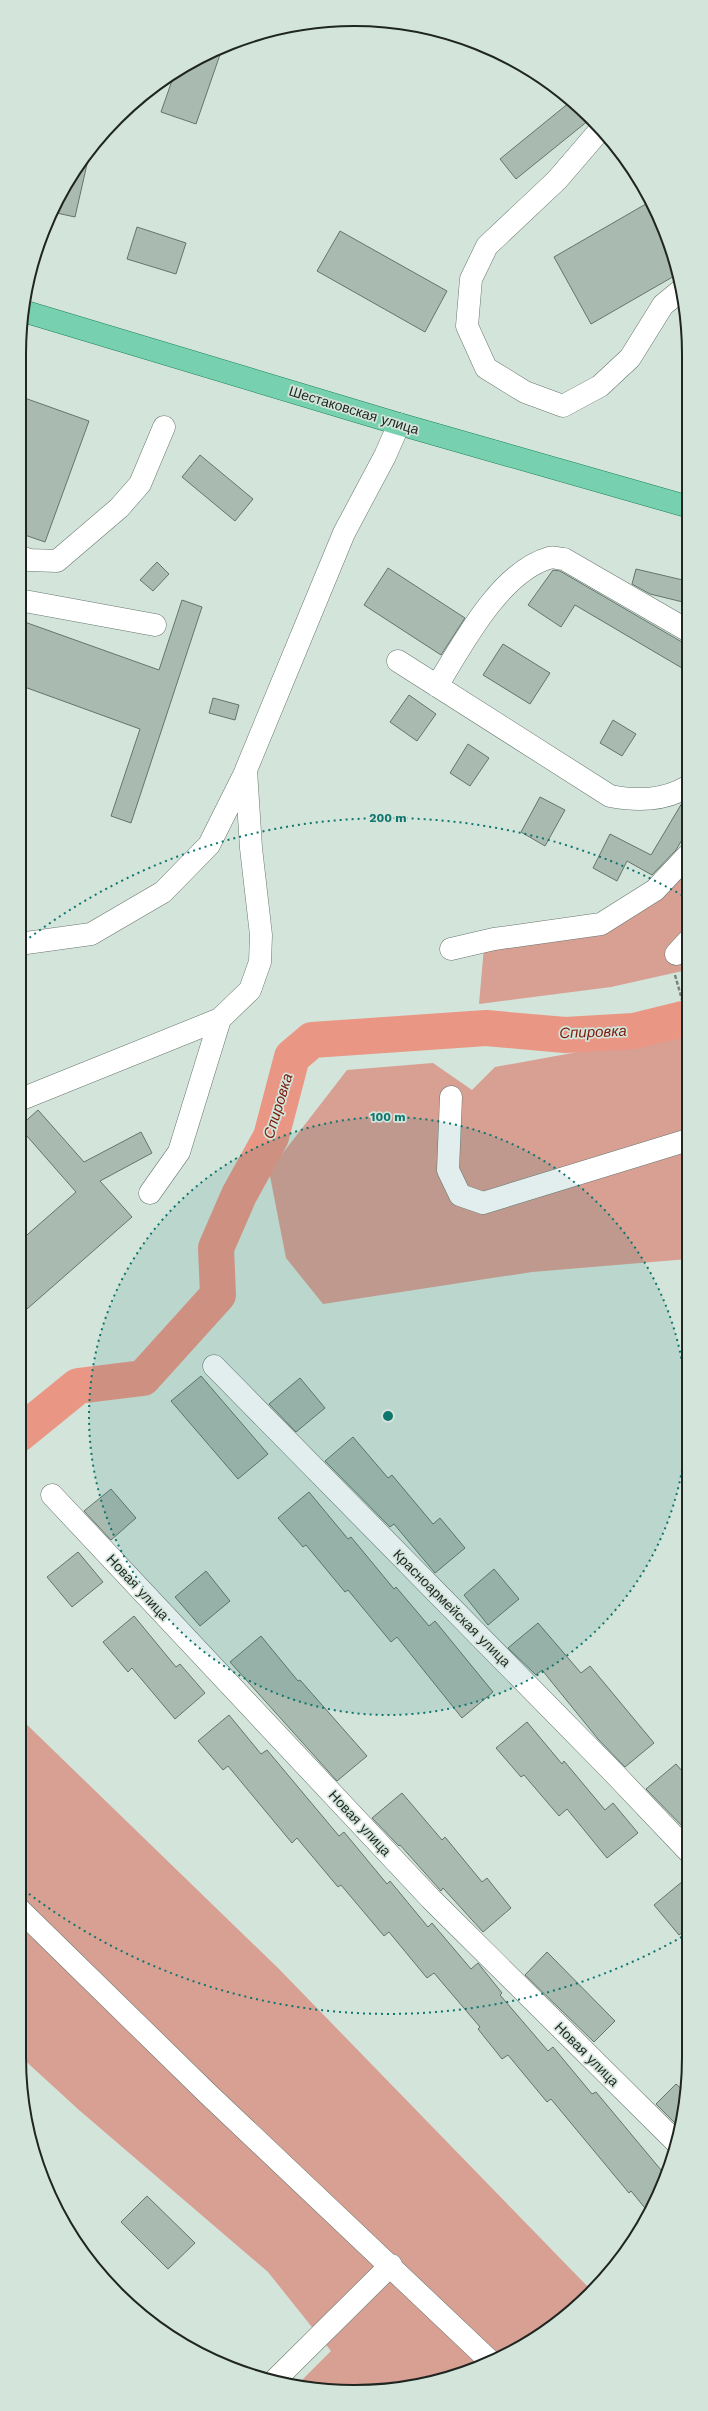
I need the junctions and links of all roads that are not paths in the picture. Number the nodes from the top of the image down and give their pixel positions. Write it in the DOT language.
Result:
graph roads {
  1 [pos="597,134"];
  2 [pos="677,294"];
  3 [pos="29,313"];
  4 [pos="399,424"];
  5 [pos="164,427"];
  6 [pos="682,505"];
  7 [pos="26,559"];
  8 [pos="26,601"];
  9 [pos="155,625"];
  10 [pos="682,627"];
  11 [pos="398,661"];
  12 [pos="437,686"];
  13 [pos="246,770"];
  14 [pos="682,790"];
  15 [pos="682,861"];
  16 [pos="26,943"];
  17 [pos="451,949"];
  18 [pos="220,1018"];
  19 [pos="26,1097"];
  20 [pos="451,1098"];
  21 [pos="682,1142"];
  22 [pos="150,1193"];
  23 [pos="214,1366"];
  24 [pos="52,1495"];
  25 [pos="682,1845"];
  26 [pos="26,1916"];
  27 [pos="672,2138"];
  28 [pos="391,2265"];
  29 [pos="486,2357"];
  30 [pos="279,2376"];
  1 -- 2 [label="street"];
  3 -- 4 [label="main road, Шестаковская улица"];
  4 -- 6 [label="main road, Шестаковская улица"];
  4 -- 13 [label="street"];
  5 -- 7 [label="street"];
  8 -- 9 [label="street"];
  10 -- 12 [label="street"];
  11 -- 12 [label="street"];
  12 -- 14 [label="street"];
  13 -- 16 [label="street"];
  13 -- 18 [label="street"];
  15 -- 17 [label="street"];
  18 -- 19 [label="street"];
  18 -- 22 [label="street"];
  20 -- 21 [label="street"];
  23 -- 25 [label="street, Красноармейская улица"];
  24 -- 27 [label="street, Новая улица"];
  26 -- 28 [label="street"];
  28 -- 29 [label="street"];
  28 -- 30 [label="street"];
}
